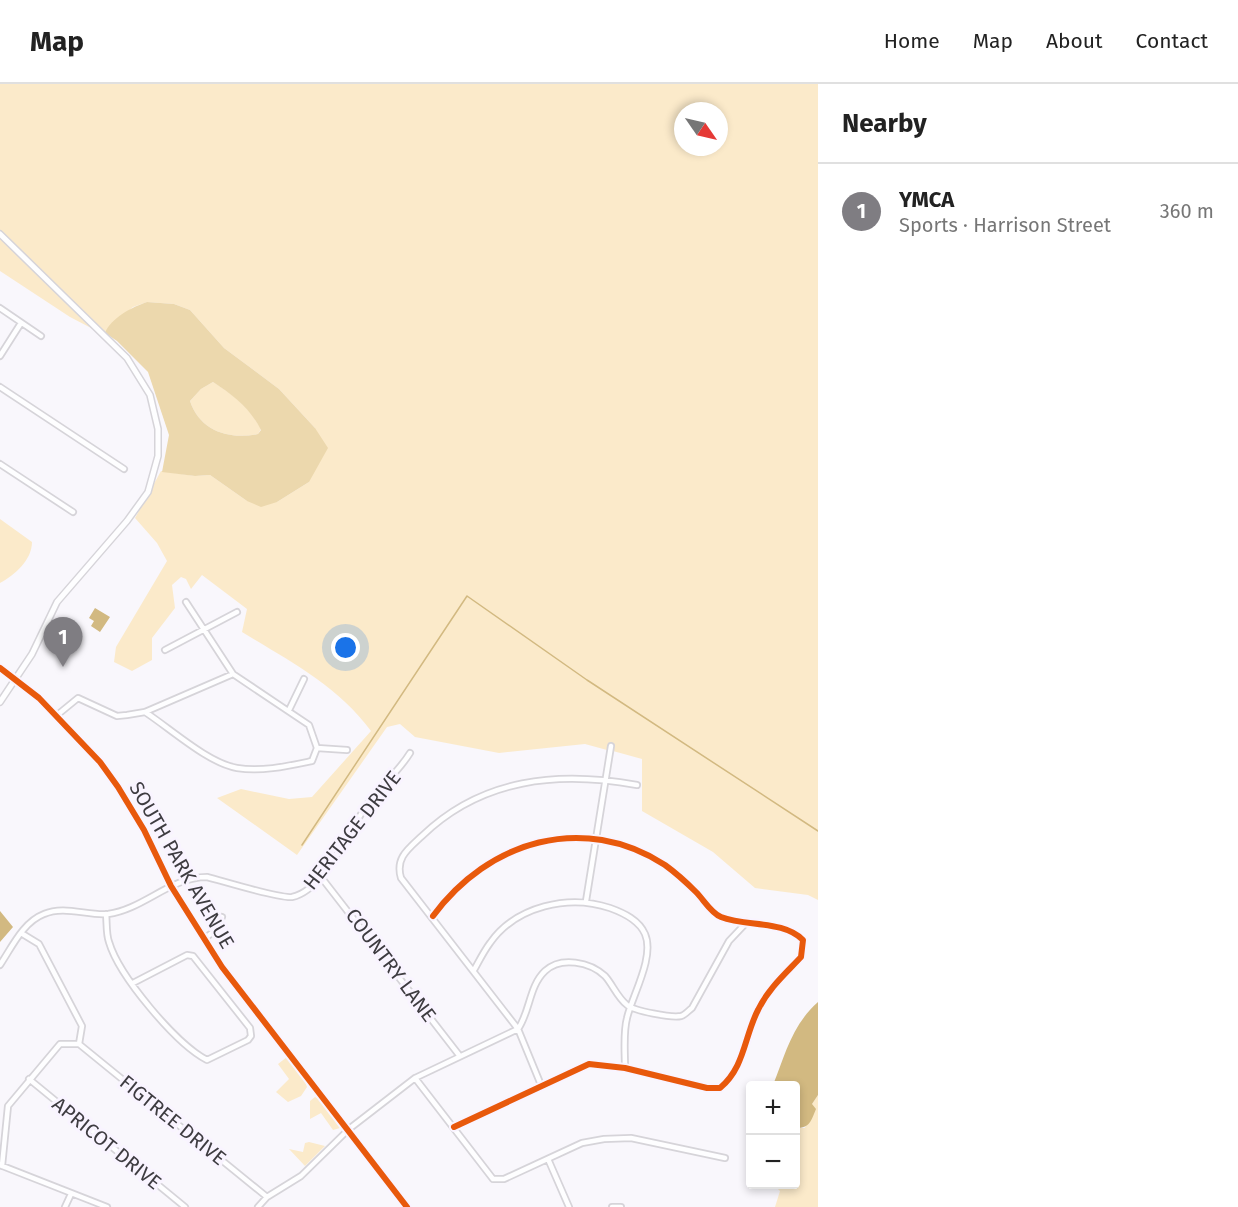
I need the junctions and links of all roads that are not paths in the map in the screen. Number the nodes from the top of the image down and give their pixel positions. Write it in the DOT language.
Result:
graph roads {
  1 [pos="0,234"];
  2 [pos="0,308"];
  3 [pos="21,323"];
  4 [pos="41,336"];
  5 [pos="0,356"];
  6 [pos="0,387"];
  7 [pos="0,464"];
  8 [pos="124,469"];
  9 [pos="73,512"];
  10 [pos="186,602"];
  11 [pos="237,612"];
  12 [pos="202,629"];
  13 [pos="165,650"];
  14 [pos="0,668"];
  15 [pos="233,674"];
  16 [pos="16,679"];
  17 [pos="304,679"];
  18 [pos="0,702"];
  19 [pos="289,710"];
  20 [pos="145,712"];
  21 [pos="56,716"];
  22 [pos="611,746"];
  23 [pos="317,748"];
  24 [pos="347,750"];
  25 [pos="410,753"];
  26 [pos="606,780"];
  27 [pos="637,786"];
  28 [pos="595,840"];
  29 [pos="321,877"];
  30 [pos="171,886"];
  31 [pos="585,902"];
  32 [pos="106,914"];
  33 [pos="433,916"];
  34 [pos="222,917"];
  35 [pos="747,922"];
  36 [pos="21,933"];
  37 [pos="204,939"];
  38 [pos="0,965"];
  39 [pos="474,970"];
  40 [pos="133,983"];
  41 [pos="631,1008"];
  42 [pos="518,1029"];
  43 [pos="79,1044"];
  44 [pos="459,1055"];
  45 [pos="625,1068"];
  46 [pos="415,1078"];
  47 [pos="29,1079"];
  48 [pos="541,1085"];
  49 [pos="454,1127"];
  50 [pos="349,1129"];
  51 [pos="725,1158"];
  52 [pos="548,1159"];
  53 [pos="1,1165"];
  54 [pos="71,1194"];
  55 [pos="267,1197"];
  56 [pos="65,1207"];
  57 [pos="107,1207"];
  58 [pos="185,1207"];
  59 [pos="258,1207"];
  60 [pos="407,1207"];
  61 [pos="569,1207"];
  62 [pos="612,1207"];
  63 [pos="621,1207"];
  1 -- 16 [label="street"];
  2 -- 3 [label="street"];
  3 -- 4 [label="street"];
  3 -- 5 [label="street"];
  6 -- 8 [label="street"];
  7 -- 9 [label="street"];
  10 -- 12 [label="street"];
  11 -- 12 [label="street"];
  12 -- 13 [label="street"];
  12 -- 15 [label="street"];
  14 -- 16 [label="street, SOUTH PARK AVENUE"];
  15 -- 19 [label="street"];
  15 -- 20 [label="street"];
  16 -- 18 [label="street"];
  16 -- 21 [label="street, SOUTH PARK AVENUE"];
  17 -- 19 [label="street"];
  19 -- 23 [label="street"];
  20 -- 21 [label="street"];
  20 -- 23 [label="street"];
  21 -- 30 [label="street, SOUTH PARK AVENUE"];
  22 -- 26 [label="street"];
  23 -- 24 [label="street"];
  25 -- 29 [label="street, HERITAGE DRIVE"];
  26 -- 27 [label="street"];
  26 -- 28 [label="street"];
  26 -- 33 [label="street"];
  28 -- 31 [label="street"];
  28 -- 33 [label="street"];
  28 -- 35 [label="street"];
  29 -- 30 [label="street, HERITAGE DRIVE"];
  29 -- 44 [label="street, COUNTRY LANE"];
  30 -- 32 [label="street, HERITAGE DRIVE"];
  30 -- 37 [label="street, SOUTH PARK AVENUE"];
  31 -- 39 [label="street"];
  31 -- 41 [label="street"];
  32 -- 36 [label="street, HERITAGE DRIVE"];
  32 -- 40 [label="street"];
  33 -- 39 [label="street"];
  34 -- 37 [label="street"];
  35 -- 41 [label="street"];
  35 -- 45 [label="street"];
  36 -- 38 [label="street, HERITAGE DRIVE"];
  36 -- 43 [label="street"];
  37 -- 50 [label="street, SOUTH PARK AVENUE"];
  39 -- 42 [label="street"];
  40 -- 40 [label="street"];
  41 -- 42 [label="street"];
  41 -- 45 [label="street"];
  42 -- 44 [label="street"];
  42 -- 48 [label="street"];
  43 -- 47 [label="street"];
  43 -- 55 [label="street, FIGTREE DRIVE"];
  44 -- 46 [label="street"];
  45 -- 48 [label="street"];
  46 -- 49 [label="street"];
  46 -- 50 [label="street"];
  47 -- 53 [label="street"];
  47 -- 58 [label="street, APRICOT DRIVE"];
  48 -- 49 [label="street"];
  49 -- 52 [label="street"];
  50 -- 55 [label="street"];
  50 -- 60 [label="street, SOUTH PARK AVENUE"];
  51 -- 52 [label="street"];
  52 -- 61 [label="street"];
  53 -- 54 [label="street"];
  54 -- 56 [label="street"];
  54 -- 57 [label="street"];
  55 -- 59 [label="street"];
  62 -- 63 [label="street"];
}
